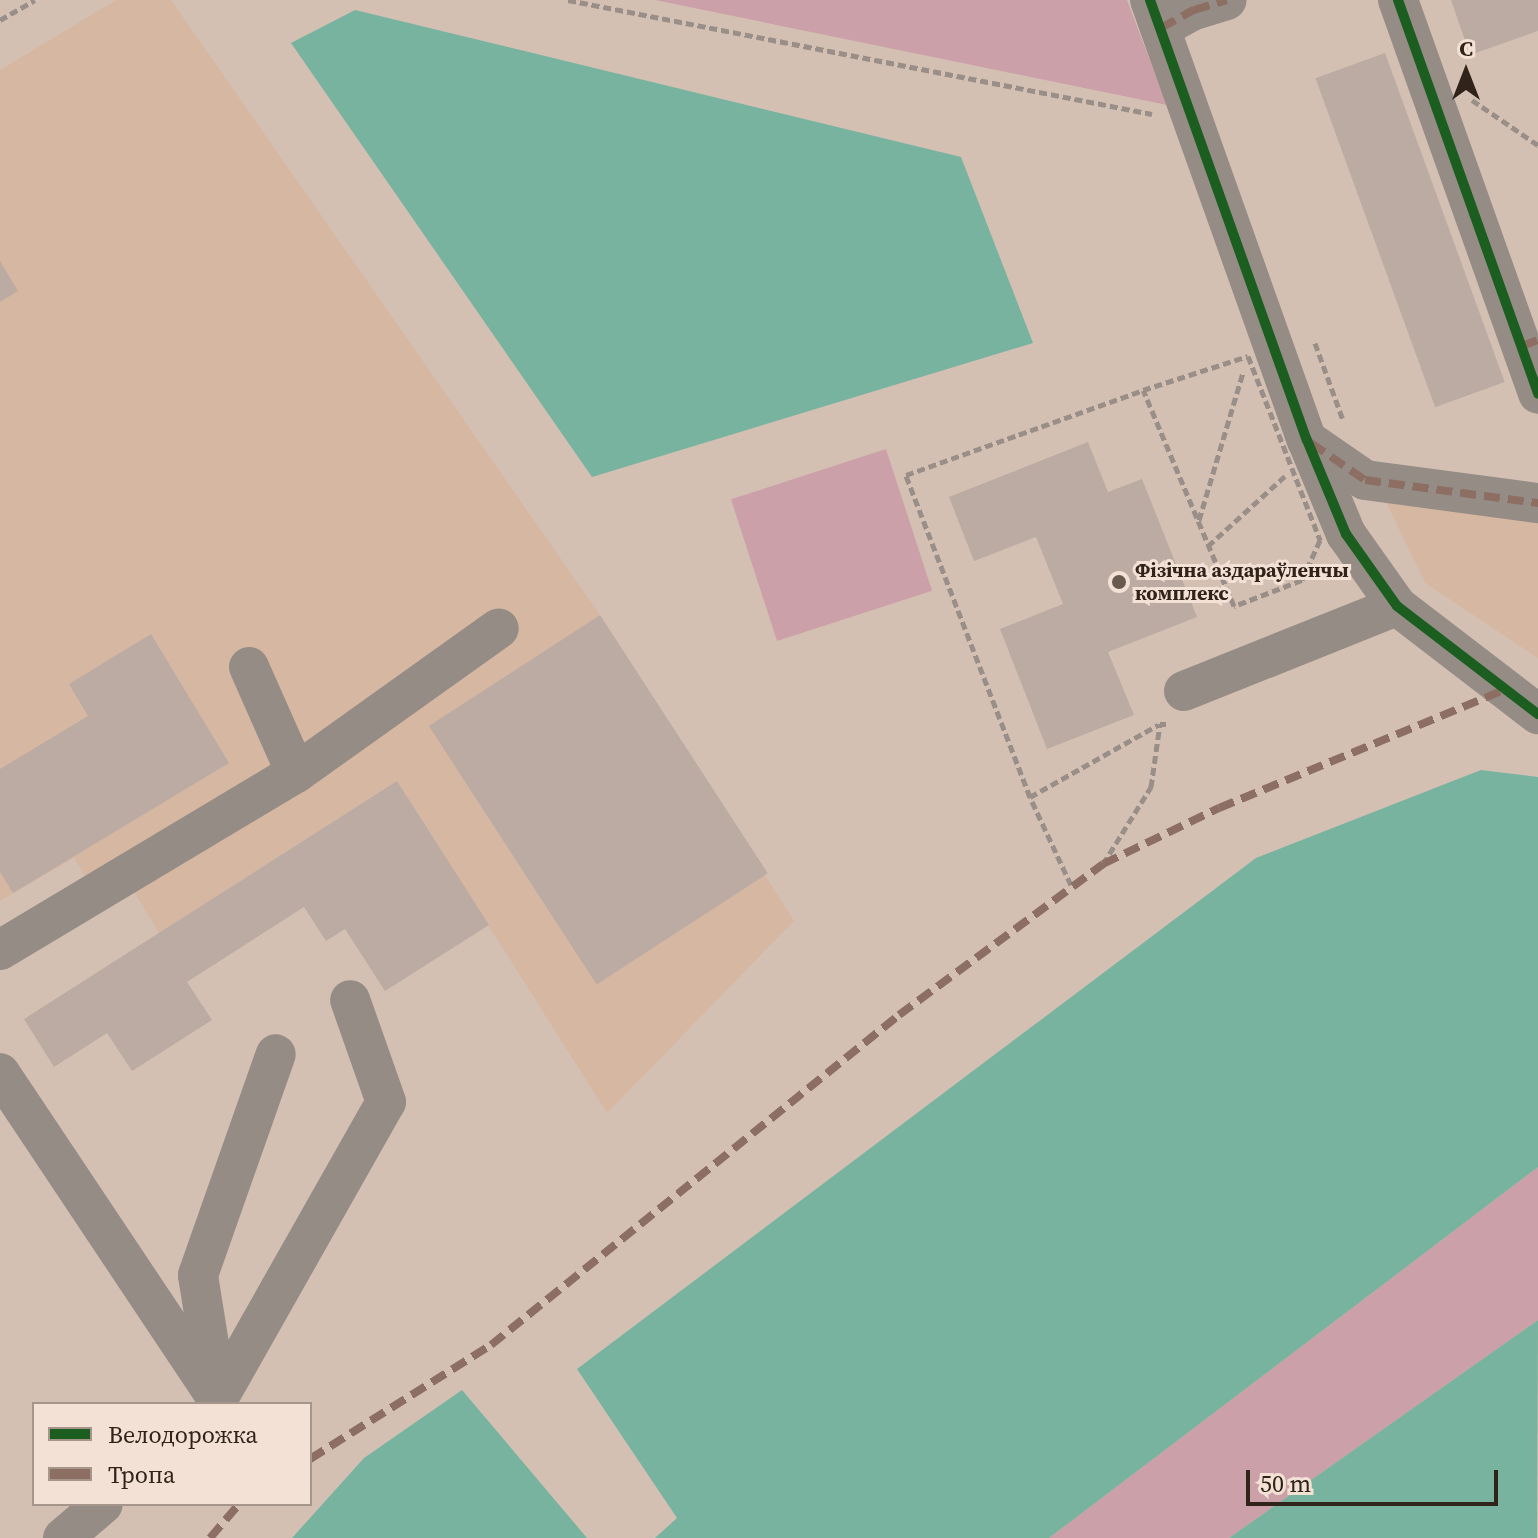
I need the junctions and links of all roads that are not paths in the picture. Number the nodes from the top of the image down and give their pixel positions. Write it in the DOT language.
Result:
graph roads {
  1 [pos="1226,0"];
  2 [pos="1398,0"];
  3 [pos="1156,14"];
  4 [pos="1530,343"];
  5 [pos="1538,394"];
  6 [pos="1299,455"];
  7 [pos="1538,503"];
  8 [pos="1397,606"];
  9 [pos="499,628"];
  10 [pos="249,667"];
  11 [pos="1180,707"];
  12 [pos="1538,714"];
  13 [pos="296,773"];
  14 [pos="0,950"];
  15 [pos="350,1000"];
  16 [pos="276,1054"];
  17 [pos="0,1073"];
  18 [pos="216,1402"];
  19 [pos="101,1506"];
  20 [pos="63,1538"];
  1 -- 3 [label="street"];
  2 -- 4 [label="street"];
  3 -- 6 [label="street"];
  4 -- 5 [label="street"];
  6 -- 7 [label="street"];
  6 -- 8 [label="street"];
  8 -- 11 [label="street"];
  8 -- 12 [label="street"];
  9 -- 13 [label="street"];
  10 -- 13 [label="street"];
  13 -- 14 [label="street"];
  15 -- 18 [label="street"];
  16 -- 18 [label="street"];
  17 -- 18 [label="street"];
  19 -- 20 [label="street"];
}
